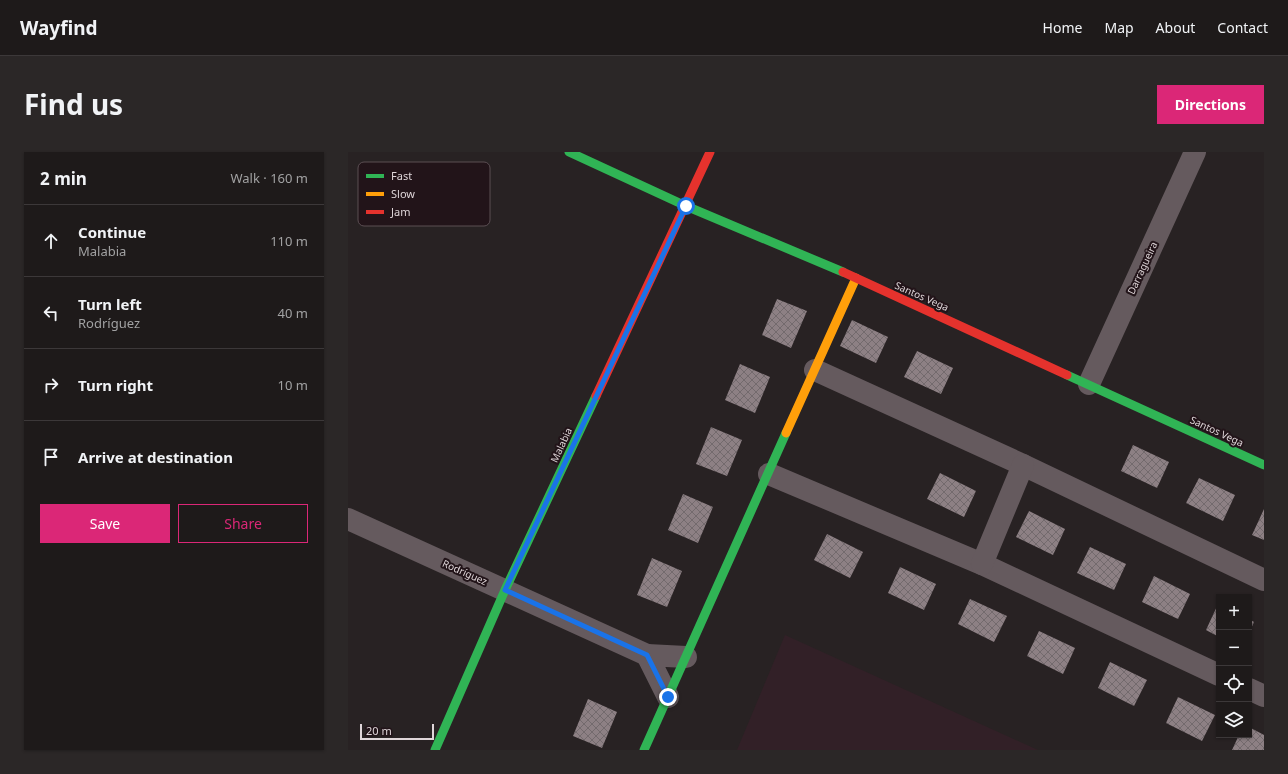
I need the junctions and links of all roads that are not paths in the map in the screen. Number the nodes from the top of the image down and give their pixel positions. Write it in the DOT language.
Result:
graph roads {
  1 [pos="569,152"];
  2 [pos="710,152"];
  3 [pos="1194,152"];
  4 [pos="686,206"];
  5 [pos="856,278"];
  6 [pos="814,370"];
  7 [pos="1089,384"];
  8 [pos="1022,465"];
  9 [pos="1264,465"];
  10 [pos="769,474"];
  11 [pos="348,519"];
  12 [pos="982,564"];
  13 [pos="1264,580"];
  14 [pos="505,590"];
  15 [pos="647,655"];
  16 [pos="686,657"];
  17 [pos="1216,674"];
  18 [pos="1252,690"];
  19 [pos="1264,696"];
  20 [pos="668,697"];
  21 [pos="435,750"];
  22 [pos="644,750"];
  1 -- 4 [label="street, Santos Vega"];
  2 -- 4 [label="street, Malabia"];
  3 -- 7 [label="street, Darragueira"];
  4 -- 5 [label="street, Santos Vega"];
  4 -- 14 [label="street, Malabia"];
  5 -- 6 [label="street"];
  5 -- 7 [label="street, Santos Vega"];
  6 -- 8 [label="street"];
  6 -- 10 [label="street"];
  7 -- 9 [label="street, Santos Vega"];
  8 -- 12 [label="street"];
  8 -- 13 [label="street"];
  10 -- 12 [label="street"];
  10 -- 16 [label="street"];
  11 -- 14 [label="street, Rodríguez"];
  12 -- 17 [label="street"];
  14 -- 15 [label="street, Rodríguez"];
  14 -- 21 [label="street, Malabia"];
  15 -- 16 [label="street"];
  15 -- 20 [label="street"];
  16 -- 20 [label="street"];
  18 -- 19 [label="street"];
  20 -- 22 [label="street"];
}
